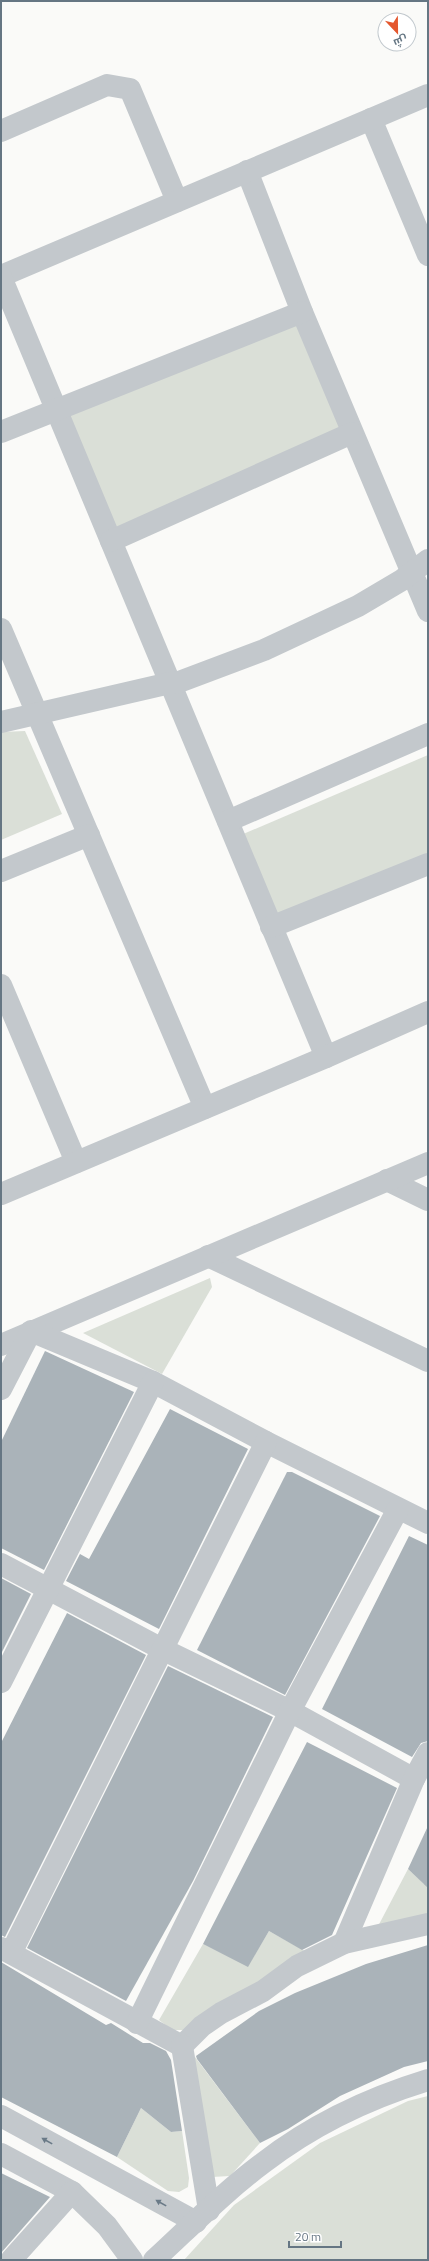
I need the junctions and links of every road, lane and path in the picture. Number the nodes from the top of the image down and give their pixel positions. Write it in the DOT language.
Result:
graph roads {
  1 [pos="428,95"];
  2 [pos="371,119"];
  3 [pos="1,131"];
  4 [pos="248,171"];
  5 [pos="177,201"];
  6 [pos="428,254"];
  7 [pos="1,277"];
  8 [pos="302,312"];
  9 [pos="56,409"];
  10 [pos="1,432"];
  11 [pos="352,433"];
  12 [pos="111,541"];
  13 [pos="428,560"];
  14 [pos="410,572"];
  15 [pos="428,611"];
  16 [pos="1,629"];
  17 [pos="170,683"];
  18 [pos="38,715"];
  19 [pos="1,722"];
  20 [pos="428,734"];
  21 [pos="228,821"];
  22 [pos="89,835"];
  23 [pos="428,864"];
  24 [pos="1,872"];
  25 [pos="271,927"];
  26 [pos="1,985"];
  27 [pos="428,1012"];
  28 [pos="326,1057"];
  29 [pos="204,1108"];
  30 [pos="76,1162"];
  31 [pos="428,1163"];
  32 [pos="387,1180"];
  33 [pos="1,1194"];
  34 [pos="428,1200"];
  35 [pos="208,1256"];
  36 [pos="31,1331"];
  37 [pos="1,1345"];
  38 [pos="428,1361"];
  39 [pos="153,1382"];
  40 [pos="1,1389"];
  41 [pos="266,1442"];
  42 [pos="398,1509"];
  43 [pos="428,1523"];
  44 [pos="1,1564"];
  45 [pos="48,1588"];
  46 [pos="162,1649"];
  47 [pos="1,1682"];
  48 [pos="290,1711"];
  49 [pos="428,1753"];
  50 [pos="414,1778"];
  51 [pos="428,1924"];
  52 [pos="344,1943"];
  53 [pos="6,1951"];
  54 [pos="137,2022"];
  55 [pos="182,2046"];
  56 [pos="428,2080"];
  57 [pos="1,2116"];
  58 [pos="1,2154"];
  59 [pos="72,2192"];
  60 [pos="202,2216"];
  61 [pos="11,2260"];
  62 [pos="132,2260"];
  63 [pos="154,2260"];
  1 -- 2 [label="street"];
  2 -- 4 [label="street"];
  2 -- 6 [label="street"];
  3 -- 5 [label="street"];
  4 -- 5 [label="street"];
  4 -- 8 [label="street"];
  5 -- 7 [label="street"];
  7 -- 9 [label="street"];
  8 -- 9 [label="street"];
  8 -- 11 [label="street"];
  9 -- 10 [label="street"];
  9 -- 12 [label="street"];
  11 -- 12 [label="street"];
  11 -- 14 [label="street"];
  12 -- 17 [label="street"];
  13 -- 14 [label="street"];
  14 -- 15 [label="street"];
  14 -- 17 [label="street"];
  16 -- 18 [label="street"];
  17 -- 18 [label="street"];
  17 -- 21 [label="street"];
  18 -- 19 [label="street"];
  18 -- 22 [label="street"];
  20 -- 21 [label="street"];
  21 -- 25 [label="street"];
  22 -- 24 [label="street"];
  22 -- 29 [label="street"];
  23 -- 25 [label="street"];
  25 -- 28 [label="street"];
  26 -- 30 [label="street"];
  27 -- 28 [label="street"];
  28 -- 29 [label="street"];
  29 -- 30 [label="street"];
  30 -- 33 [label="street"];
  31 -- 32 [label="street"];
  32 -- 34 [label="street"];
  32 -- 35 [label="street"];
  35 -- 36 [label="street"];
  35 -- 38 [label="street"];
  36 -- 37 [label="street"];
  36 -- 39 [label="street"];
  36 -- 40 [label="street"];
  39 -- 41 [label="street"];
  39 -- 45 [label="street"];
  41 -- 42 [label="street"];
  41 -- 46 [label="street"];
  42 -- 43 [label="street"];
  42 -- 48 [label="street"];
  44 -- 45 [label="street"];
  45 -- 46 [label="street"];
  45 -- 47 [label="street"];
  46 -- 48 [label="street"];
  46 -- 53 [label="street"];
  48 -- 50 [label="street"];
  48 -- 54 [label="street"];
  49 -- 50 [label="street"];
  50 -- 52 [label="street"];
  51 -- 52 [label="street"];
  52 -- 55 [label="street"];
  53 -- 54 [label="street"];
  54 -- 55 [label="street"];
  55 -- 60 [label="street"];
  56 -- 60 [label="street"];
  60 -- 57 [label="street, one-way"];
  58 -- 59 [label="street"];
  59 -- 61 [label="street"];
  59 -- 62 [label="street"];
  60 -- 63 [label="street"];
}
